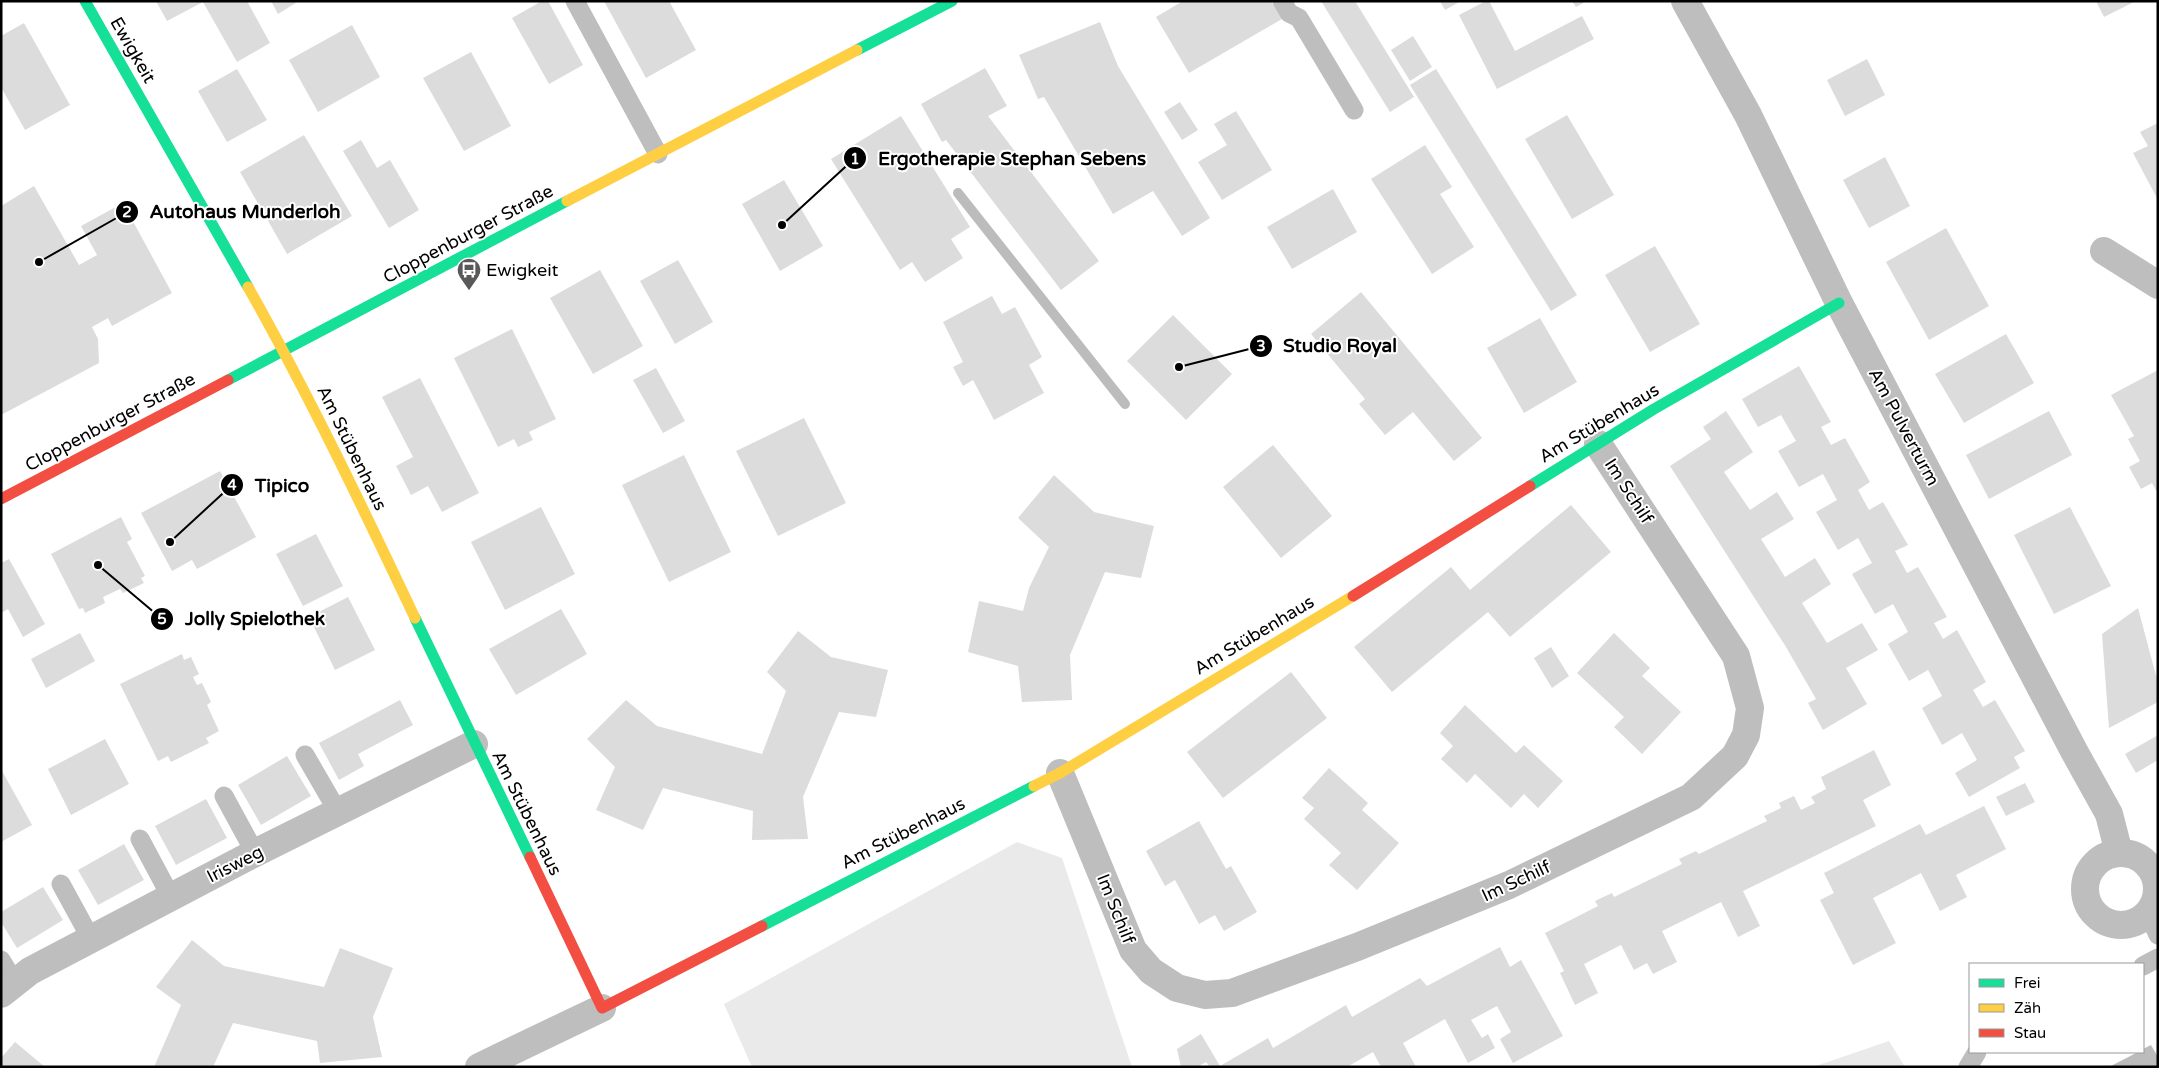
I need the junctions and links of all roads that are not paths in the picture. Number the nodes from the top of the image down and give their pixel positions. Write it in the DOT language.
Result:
graph roads {
  1 [pos="85,1"];
  2 [pos="575,1"];
  3 [pos="952,1"];
  4 [pos="1282,1"];
  5 [pos="1686,1"];
  6 [pos="1354,110"];
  7 [pos="658,154"];
  8 [pos="2104,251"];
  9 [pos="2158,285"];
  10 [pos="1839,303"];
  11 [pos="284,350"];
  12 [pos="1598,444"];
  13 [pos="1,499"];
  14 [pos="474,744"];
  15 [pos="305,755"];
  16 [pos="1060,773"];
  17 [pos="224,796"];
  18 [pos="338,812"];
  19 [pos="140,839"];
  20 [pos="255,853"];
  21 [pos="2119,853"];
  22 [pos="61,884"];
  23 [pos="171,897"];
  24 [pos="2154,914"];
  25 [pos="91,939"];
  26 [pos="2158,958"];
  27 [pos="1,960"];
  28 [pos="2144,965"];
  29 [pos="8,989"];
  30 [pos="602,1008"];
  31 [pos="1976,1053"];
  32 [pos="479,1067"];
  33 [pos="1968,1067"];
  1 -- 11 [label="street, Ewigkeit"];
  2 -- 7 [label="lane"];
  3 -- 7 [label="street, Cloppenburger Straße"];
  4 -- 6 [label="lane"];
  5 -- 10 [label="street, Am Pulverturm"];
  7 -- 11 [label="street, Cloppenburger Straße"];
  8 -- 9 [label="street"];
  10 -- 12 [label="street, Am Stübenhaus"];
  10 -- 21 [label="street, Am Pulverturm"];
  11 -- 13 [label="street, Cloppenburger Straße"];
  11 -- 14 [label="street, Am Stübenhaus"];
  12 -- 16 [label="street, Am Stübenhaus"];
  12 -- 16 [label="street, Im Schilf"];
  14 -- 18 [label="street, Irisweg"];
  14 -- 30 [label="street, Am Stübenhaus"];
  15 -- 18 [label="lane"];
  16 -- 30 [label="street, Am Stübenhaus"];
  17 -- 20 [label="lane"];
  18 -- 20 [label="street, Irisweg"];
  19 -- 23 [label="lane"];
  20 -- 23 [label="street, Irisweg"];
  21 -- 24 [label="street"];
  21 -- 24 [label="street"];
  22 -- 25 [label="lane"];
  23 -- 25 [label="street, Irisweg"];
  25 -- 29 [label="street, Irisweg"];
  26 -- 28 [label="lane"];
  27 -- 29 [label="lane"];
  30 -- 32 [label="street"];
  31 -- 33 [label="lane"];
}
